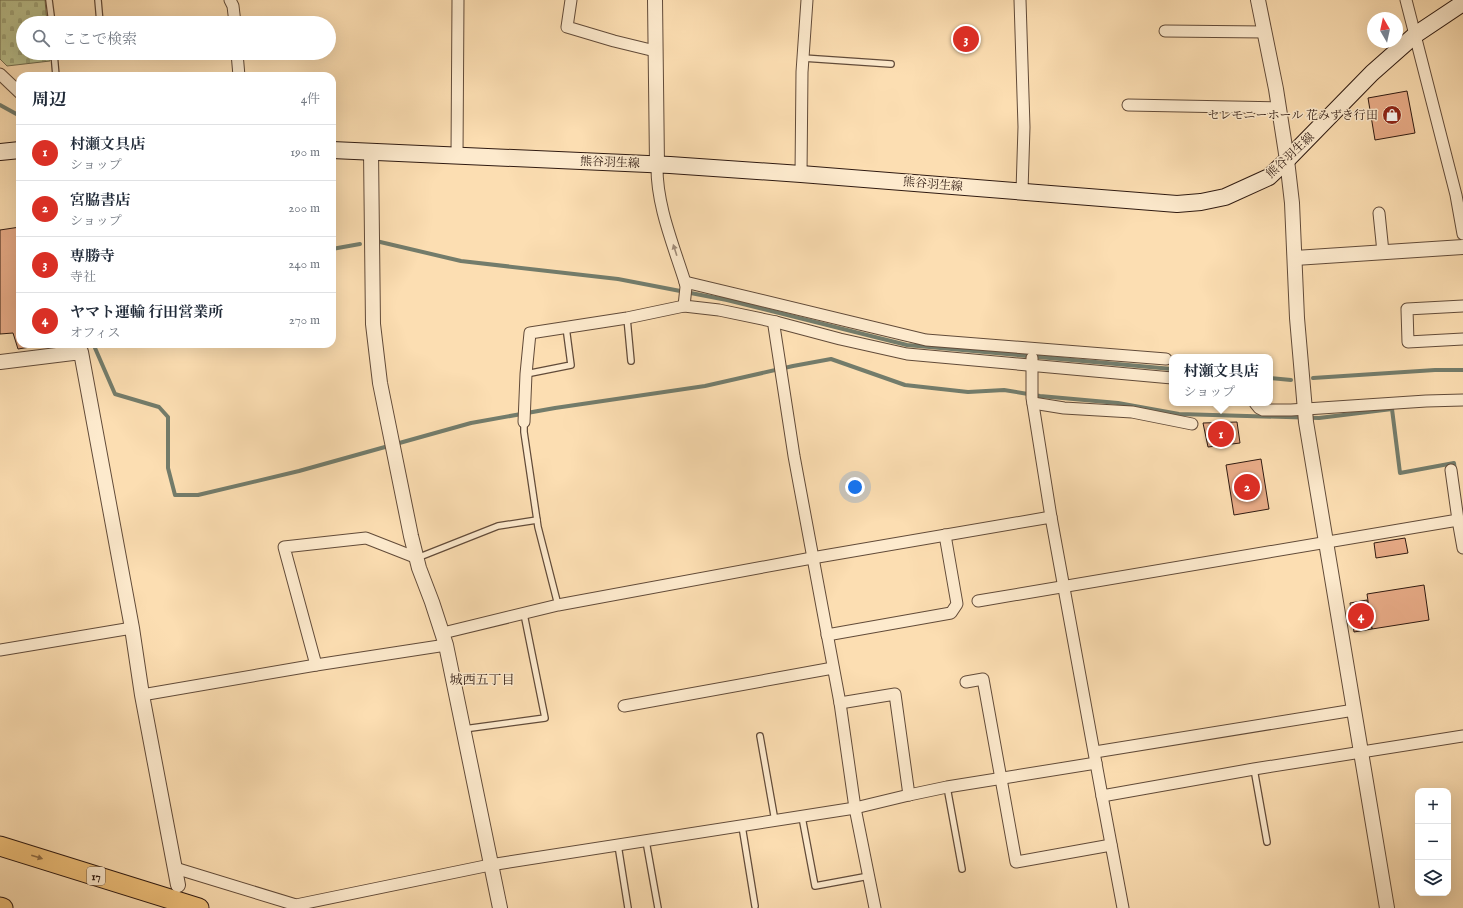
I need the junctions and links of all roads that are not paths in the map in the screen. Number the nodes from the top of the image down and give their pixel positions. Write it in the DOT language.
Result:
graph roads {
  1 [pos="50,0"];
  2 [pos="98,0"];
  3 [pos="230,0"];
  4 [pos="458,0"];
  5 [pos="571,0"];
  6 [pos="655,0"];
  7 [pos="807,0"];
  8 [pos="1020,0"];
  9 [pos="1258,0"];
  10 [pos="1406,0"];
  11 [pos="1463,3"];
  12 [pos="51,16"];
  13 [pos="99,16"];
  14 [pos="234,16"];
  15 [pos="1165,31"];
  16 [pos="1264,32"];
  17 [pos="1416,35"];
  18 [pos="655,51"];
  19 [pos="803,58"];
  20 [pos="55,60"];
  21 [pos="238,60"];
  22 [pos="891,64"];
  23 [pos="56,72"];
  24 [pos="239,72"];
  25 [pos="0,74"];
  26 [pos="16,89"];
  27 [pos="1128,105"];
  28 [pos="1279,108"];
  29 [pos="16,150"];
  30 [pos="336,150"];
  31 [pos="0,152"];
  32 [pos="371,152"];
  33 [pos="457,155"];
  34 [pos="1287,160"];
  35 [pos="656,164"];
  36 [pos="802,174"];
  37 [pos="1022,191"];
  38 [pos="1379,213"];
  39 [pos="1463,234"];
  40 [pos="1463,247"];
  41 [pos="1383,252"];
  42 [pos="1295,258"];
  43 [pos="685,293"];
  44 [pos="1463,306"];
  45 [pos="627,318"];
  46 [pos="776,322"];
  47 [pos="566,327"];
  48 [pos="1463,338"];
  49 [pos="1032,356"];
  50 [pos="1166,359"];
  51 [pos="631,361"];
  52 [pos="0,362"];
  53 [pos="526,374"];
  54 [pos="1169,378"];
  55 [pos="1032,397"];
  56 [pos="1463,400"];
  57 [pos="1257,406"];
  58 [pos="1305,415"];
  59 [pos="524,422"];
  60 [pos="1192,424"];
  61 [pos="1451,470"];
  62 [pos="1459,496"];
  63 [pos="1051,517"];
  64 [pos="537,520"];
  65 [pos="1458,520"];
  66 [pos="1462,533"];
  67 [pos="945,535"];
  68 [pos="1325,542"];
  69 [pos="1463,548"];
  70 [pos="417,558"];
  71 [pos="812,558"];
  72 [pos="1064,586"];
  73 [pos="978,601"];
  74 [pos="558,605"];
  75 [pos="524,614"];
  76 [pos="132,628"];
  77 [pos="827,635"];
  78 [pos="444,639"];
  79 [pos="0,650"];
  80 [pos="316,665"];
  81 [pos="833,668"];
  82 [pos="966,682"];
  83 [pos="142,696"];
  84 [pos="840,703"];
  85 [pos="624,706"];
  86 [pos="1354,710"];
  87 [pos="462,729"];
  88 [pos="760,736"];
  89 [pos="1463,736"];
  90 [pos="1362,753"];
  91 [pos="1096,758"];
  92 [pos="1254,769"];
  93 [pos="1000,779"];
  94 [pos="947,788"];
  95 [pos="909,795"];
  96 [pos="1102,796"];
  97 [pos="855,808"];
  98 [pos="802,817"];
  99 [pos="774,821"];
  100 [pos="742,826"];
  101 [pos="646,841"];
  102 [pos="1267,842"];
  103 [pos="1111,845"];
  104 [pos="0,846"];
  105 [pos="618,846"];
  106 [pos="490,866"];
  107 [pos="175,868"];
  108 [pos="962,869"];
  109 [pos="869,876"];
  110 [pos="178,885"];
  111 [pos="755,906"];
  112 [pos="199,908"];
  113 [pos="500,908"];
  114 [pos="628,908"];
  115 [pos="658,908"];
  116 [pos="875,908"];
  117 [pos="1123,908"];
  118 [pos="1387,908"];
  1 -- 12 [label="lane"];
  2 -- 13 [label="lane"];
  3 -- 14 [label="street"];
  4 -- 33 [label="street"];
  5 -- 18 [label="street"];
  6 -- 18 [label="street"];
  7 -- 19 [label="street"];
  8 -- 37 [label="street"];
  9 -- 16 [label="street"];
  10 -- 17 [label="street"];
  11 -- 17 [label="main road, 熊谷羽生線"];
  15 -- 16 [label="street"];
  16 -- 28 [label="street"];
  17 -- 34 [label="main road, 熊谷羽生線"];
  17 -- 39 [label="street"];
  18 -- 35 [label="street"];
  19 -- 22 [label="lane"];
  19 -- 36 [label="street"];
  20 -- 23 [label="lane"];
  21 -- 24 [label="street"];
  25 -- 26 [label="street"];
  27 -- 28 [label="street"];
  28 -- 34 [label="street"];
  29 -- 31 [label="main road"];
  30 -- 32 [label="main road, 熊谷羽生線"];
  32 -- 33 [label="main road, 熊谷羽生線"];
  32 -- 70 [label="street"];
  33 -- 35 [label="main road, 熊谷羽生線"];
  34 -- 37 [label="main road, 熊谷羽生線"];
  34 -- 42 [label="street"];
  35 -- 36 [label="main road, 熊谷羽生線"];
  43 -- 35 [label="street, one-way"];
  36 -- 37 [label="main road, 熊谷羽生線"];
  38 -- 41 [label="street"];
  40 -- 41 [label="street"];
  41 -- 42 [label="street"];
  42 -- 58 [label="street"];
  43 -- 45 [label="street"];
  43 -- 46 [label="street"];
  43 -- 49 [label="street"];
  44 -- 48 [label="street"];
  45 -- 47 [label="street"];
  45 -- 51 [label="lane"];
  46 -- 49 [label="street"];
  46 -- 71 [label="street"];
  47 -- 53 [label="street"];
  47 -- 53 [label="lane"];
  49 -- 50 [label="street"];
  49 -- 54 [label="street"];
  49 -- 55 [label="street"];
  52 -- 76 [label="street"];
  53 -- 59 [label="street"];
  55 -- 60 [label="street"];
  55 -- 63 [label="street"];
  56 -- 58 [label="street"];
  57 -- 58 [label="street"];
  58 -- 68 [label="street"];
  59 -- 64 [label="lane"];
  61 -- 62 [label="street"];
  62 -- 65 [label="street"];
  63 -- 67 [label="street"];
  63 -- 72 [label="street"];
  64 -- 70 [label="lane"];
  64 -- 74 [label="lane"];
  65 -- 66 [label="street"];
  65 -- 68 [label="street"];
  66 -- 69 [label="street"];
  67 -- 71 [label="street"];
  67 -- 77 [label="street"];
  68 -- 72 [label="street"];
  68 -- 86 [label="street"];
  70 -- 78 [label="street"];
  70 -- 80 [label="street"];
  71 -- 74 [label="street"];
  71 -- 77 [label="street"];
  72 -- 73 [label="street"];
  72 -- 91 [label="street"];
  74 -- 75 [label="street"];
  75 -- 78 [label="street"];
  75 -- 87 [label="lane"];
  76 -- 79 [label="street"];
  76 -- 83 [label="street"];
  77 -- 81 [label="street"];
  78 -- 80 [label="street"];
  78 -- 87 [label="street"];
  80 -- 83 [label="street"];
  81 -- 84 [label="street"];
  81 -- 85 [label="street"];
  82 -- 93 [label="street"];
  83 -- 107 [label="street"];
  84 -- 95 [label="street"];
  84 -- 97 [label="street"];
  86 -- 90 [label="street"];
  86 -- 91 [label="street"];
  87 -- 106 [label="street"];
  88 -- 99 [label="lane"];
  89 -- 90 [label="street"];
  90 -- 92 [label="street"];
  90 -- 118 [label="street"];
  91 -- 93 [label="street"];
  91 -- 96 [label="street"];
  92 -- 96 [label="street"];
  92 -- 102 [label="lane"];
  93 -- 94 [label="street"];
  93 -- 103 [label="street"];
  94 -- 95 [label="street"];
  94 -- 108 [label="lane"];
  95 -- 97 [label="street"];
  96 -- 103 [label="street"];
  97 -- 98 [label="street"];
  97 -- 109 [label="street"];
  98 -- 99 [label="street"];
  98 -- 109 [label="lane"];
  99 -- 100 [label="street"];
  100 -- 101 [label="street"];
  100 -- 111 [label="lane"];
  101 -- 105 [label="street"];
  101 -- 115 [label="lane"];
  103 -- 117 [label="street"];
  104 -- 112 [label="highway, 17, one-way"];
  105 -- 106 [label="street"];
  105 -- 114 [label="lane"];
  106 -- 107 [label="street"];
  106 -- 113 [label="street"];
  107 -- 110 [label="street"];
  109 -- 116 [label="street"];
}
